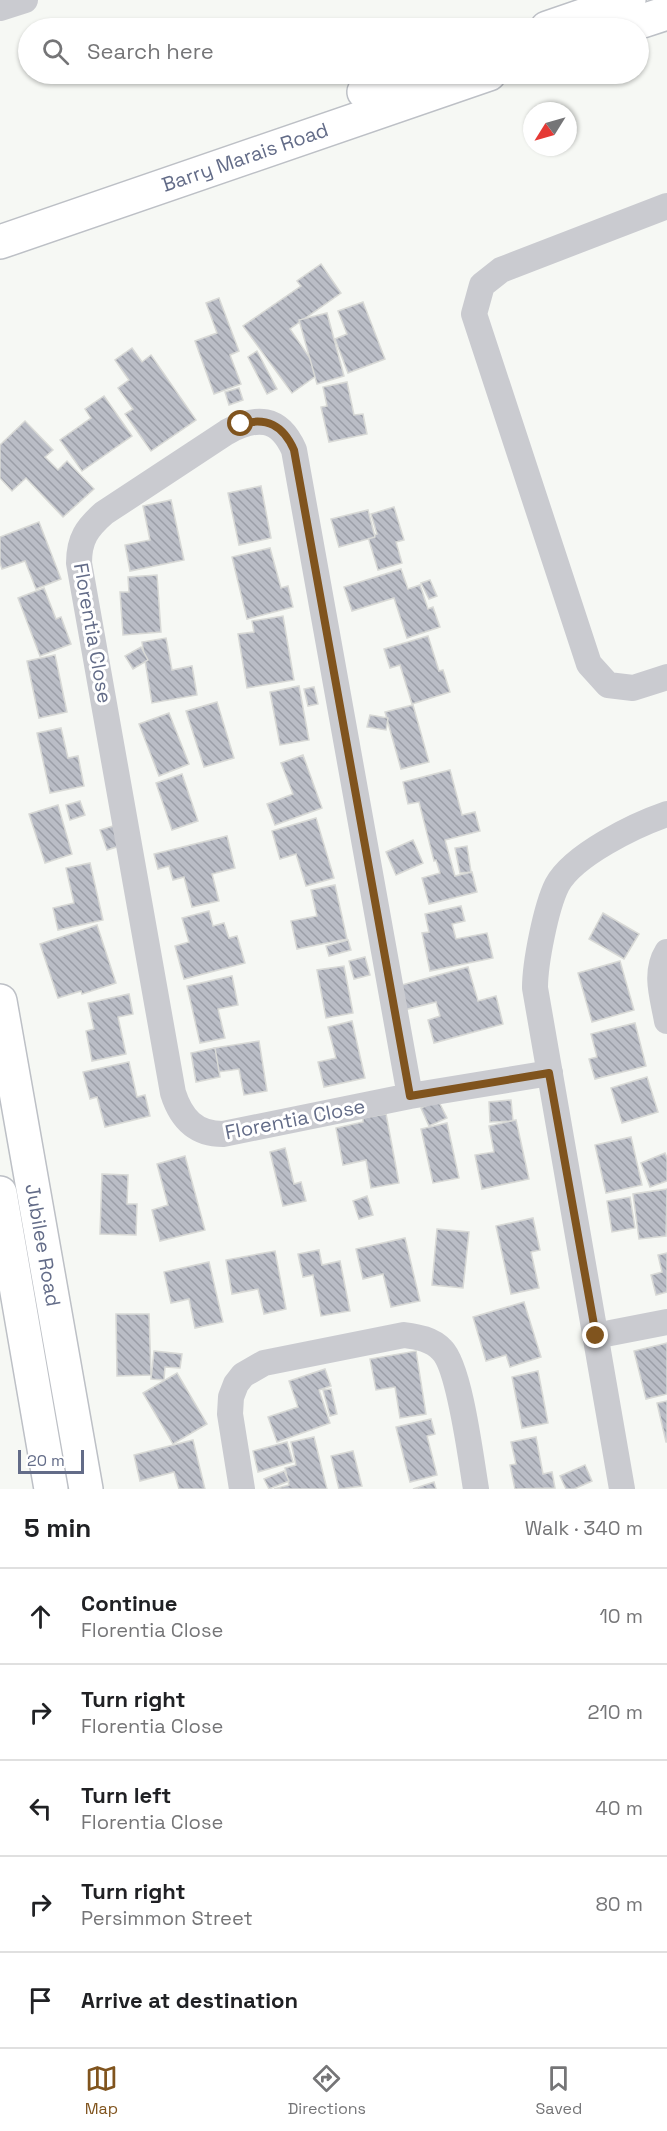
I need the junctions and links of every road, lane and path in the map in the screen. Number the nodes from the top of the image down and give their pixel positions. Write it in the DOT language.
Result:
graph roads {
  1 [pos="25,0"];
  2 [pos="629,0"];
  3 [pos="0,8"];
  4 [pos="667,13"];
  5 [pos="576,18"];
  6 [pos="649,19"];
  7 [pos="389,84"];
  8 [pos="460,84"];
  9 [pos="667,206"];
  10 [pos="68,218"];
  11 [pos="0,219"];
  12 [pos="0,242"];
  13 [pos="0,254"];
  14 [pos="667,677"];
  15 [pos="667,814"];
  16 [pos="667,952"];
  17 [pos="0,1001"];
  18 [pos="667,1020"];
  19 [pos="549,1073"];
  20 [pos="410,1096"];
  21 [pos="0,1193"];
  22 [pos="667,1322"];
  23 [pos="596,1336"];
  24 [pos="51,1489"];
  25 [pos="86,1489"];
  26 [pos="242,1489"];
  27 [pos="476,1489"];
  28 [pos="622,1489"];
  1 -- 3 [label="street"];
  2 -- 5 [label="main road"];
  4 -- 6 [label="main road"];
  7 -- 11 [label="main road, Barry Marais Road"];
  8 -- 10 [label="main road, Barry Marais Road"];
  9 -- 14 [label="street"];
  10 -- 12 [label="main road, Barry Marais Road"];
  10 -- 13 [label="main road"];
  15 -- 19 [label="street"];
  16 -- 18 [label="street"];
  17 -- 25 [label="main road, Jubilee Road"];
  19 -- 20 [label="street, Florentia Close"];
  19 -- 23 [label="street"];
  20 -- 20 [label="street, Florentia Close"];
  21 -- 24 [label="main road, Jubilee Road"];
  22 -- 23 [label="street"];
  23 -- 28 [label="street"];
  26 -- 27 [label="street"];
}
